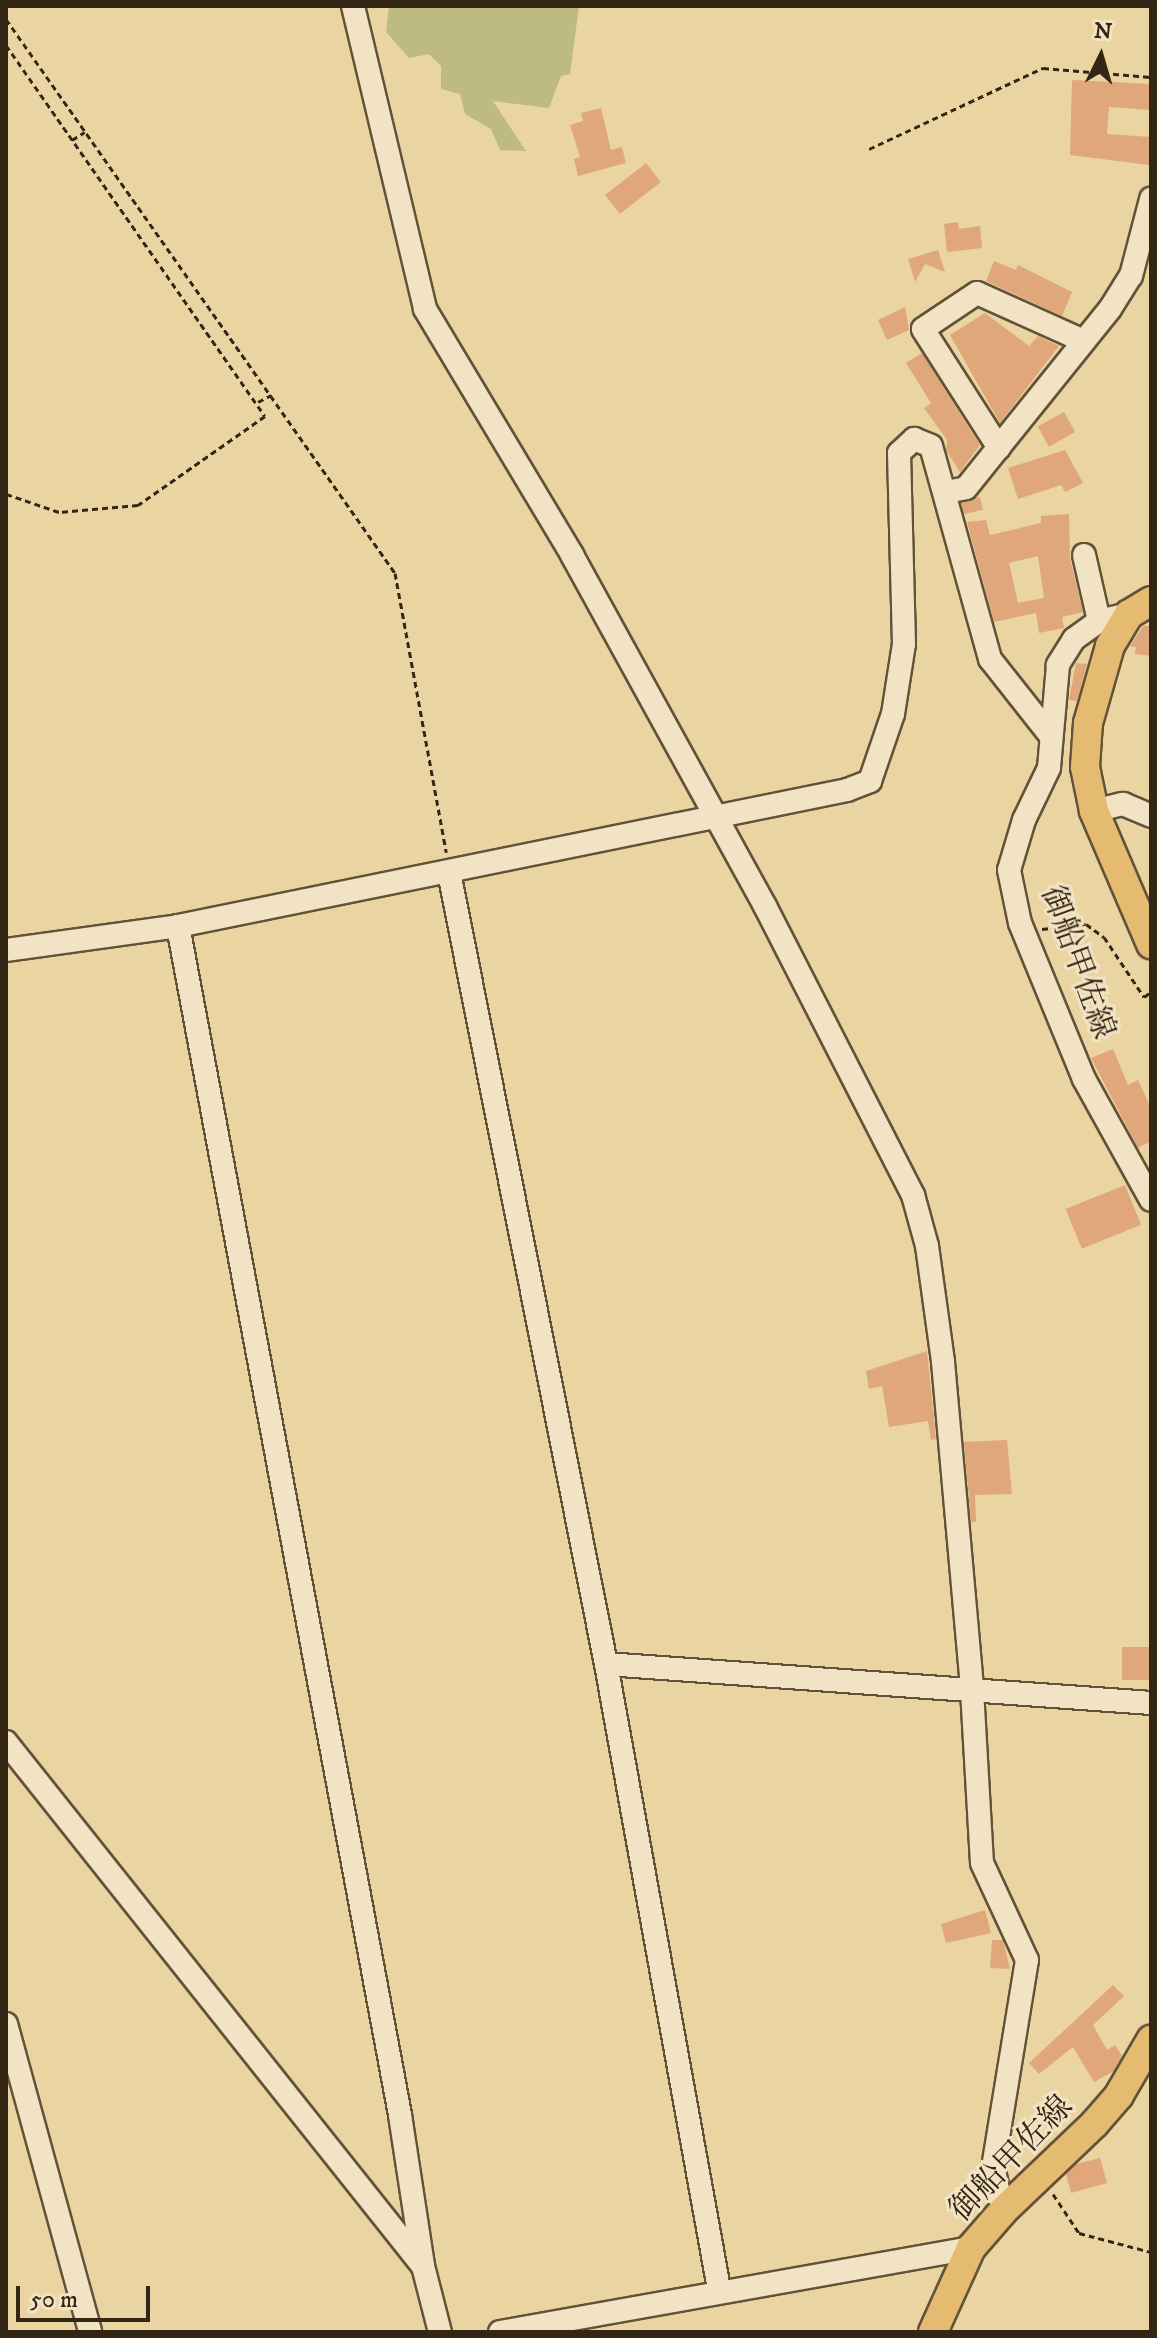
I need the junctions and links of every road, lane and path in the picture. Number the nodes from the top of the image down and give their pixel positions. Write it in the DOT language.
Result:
graph roads {
  1 [pos="353,6"];
  2 [pos="6,19"];
  3 [pos="6,45"];
  4 [pos="1151,77"];
  5 [pos="85,132"];
  6 [pos="72,140"];
  7 [pos="869,149"];
  8 [pos="1151,199"];
  9 [pos="1084,341"];
  10 [pos="271,395"];
  11 [pos="258,402"];
  12 [pos="999,448"];
  13 [pos="946,492"];
  14 [pos="6,494"];
  15 [pos="1084,555"];
  16 [pos="1140,607"];
  17 [pos="1099,621"];
  18 [pos="1051,732"];
  19 [pos="1087,734"];
  20 [pos="1094,811"];
  21 [pos="712,815"];
  22 [pos="1151,816"];
  23 [pos="449,872"];
  24 [pos="178,926"];
  25 [pos="1027,934"];
  26 [pos="1151,944"];
  27 [pos="6,950"];
  28 [pos="1151,992"];
  29 [pos="1151,1200"];
  30 [pos="606,1664"];
  31 [pos="972,1690"];
  32 [pos="1151,1703"];
  33 [pos="6,1742"];
  34 [pos="6,2024"];
  35 [pos="1151,2040"];
  36 [pos="1045,2176"];
  37 [pos="1003,2211"];
  38 [pos="971,2248"];
  39 [pos="1151,2252"];
  40 [pos="423,2266"];
  41 [pos="719,2289"];
  42 [pos="90,2332"];
  43 [pos="440,2332"];
  44 [pos="500,2332"];
  45 [pos="933,2332"];
  1 -- 21 [label="street"];
  2 -- 5 [label="path"];
  3 -- 6 [label="path"];
  4 -- 7 [label="path"];
  5 -- 6 [label="path"];
  5 -- 10 [label="path"];
  6 -- 11 [label="path"];
  8 -- 9 [label="street"];
  9 -- 12 [label="street"];
  9 -- 12 [label="street"];
  10 -- 11 [label="path"];
  10 -- 23 [label="path"];
  11 -- 14 [label="path"];
  12 -- 13 [label="street"];
  13 -- 18 [label="street"];
  13 -- 21 [label="street"];
  15 -- 17 [label="street"];
  16 -- 17 [label="street, 御船甲佐線"];
  16 -- 19 [label="main road"];
  17 -- 18 [label="street, 御船甲佐線"];
  18 -- 19 [label="street"];
  18 -- 25 [label="street, 御船甲佐線"];
  19 -- 20 [label="main road"];
  20 -- 22 [label="street"];
  20 -- 26 [label="main road"];
  21 -- 23 [label="street"];
  21 -- 31 [label="street"];
  23 -- 24 [label="street"];
  23 -- 30 [label="street"];
  24 -- 27 [label="street"];
  24 -- 40 [label="street"];
  25 -- 28 [label="path"];
  25 -- 29 [label="street, 御船甲佐線"];
  30 -- 31 [label="street"];
  30 -- 41 [label="street"];
  31 -- 32 [label="street"];
  31 -- 37 [label="street"];
  33 -- 40 [label="street"];
  34 -- 42 [label="street"];
  35 -- 36 [label="main road, 御船甲佐線"];
  36 -- 37 [label="main road, 御船甲佐線"];
  36 -- 39 [label="path"];
  37 -- 38 [label="main road, 御船甲佐線"];
  38 -- 41 [label="street"];
  38 -- 45 [label="main road, 御船甲佐線"];
  40 -- 43 [label="street"];
  41 -- 44 [label="street"];
}
